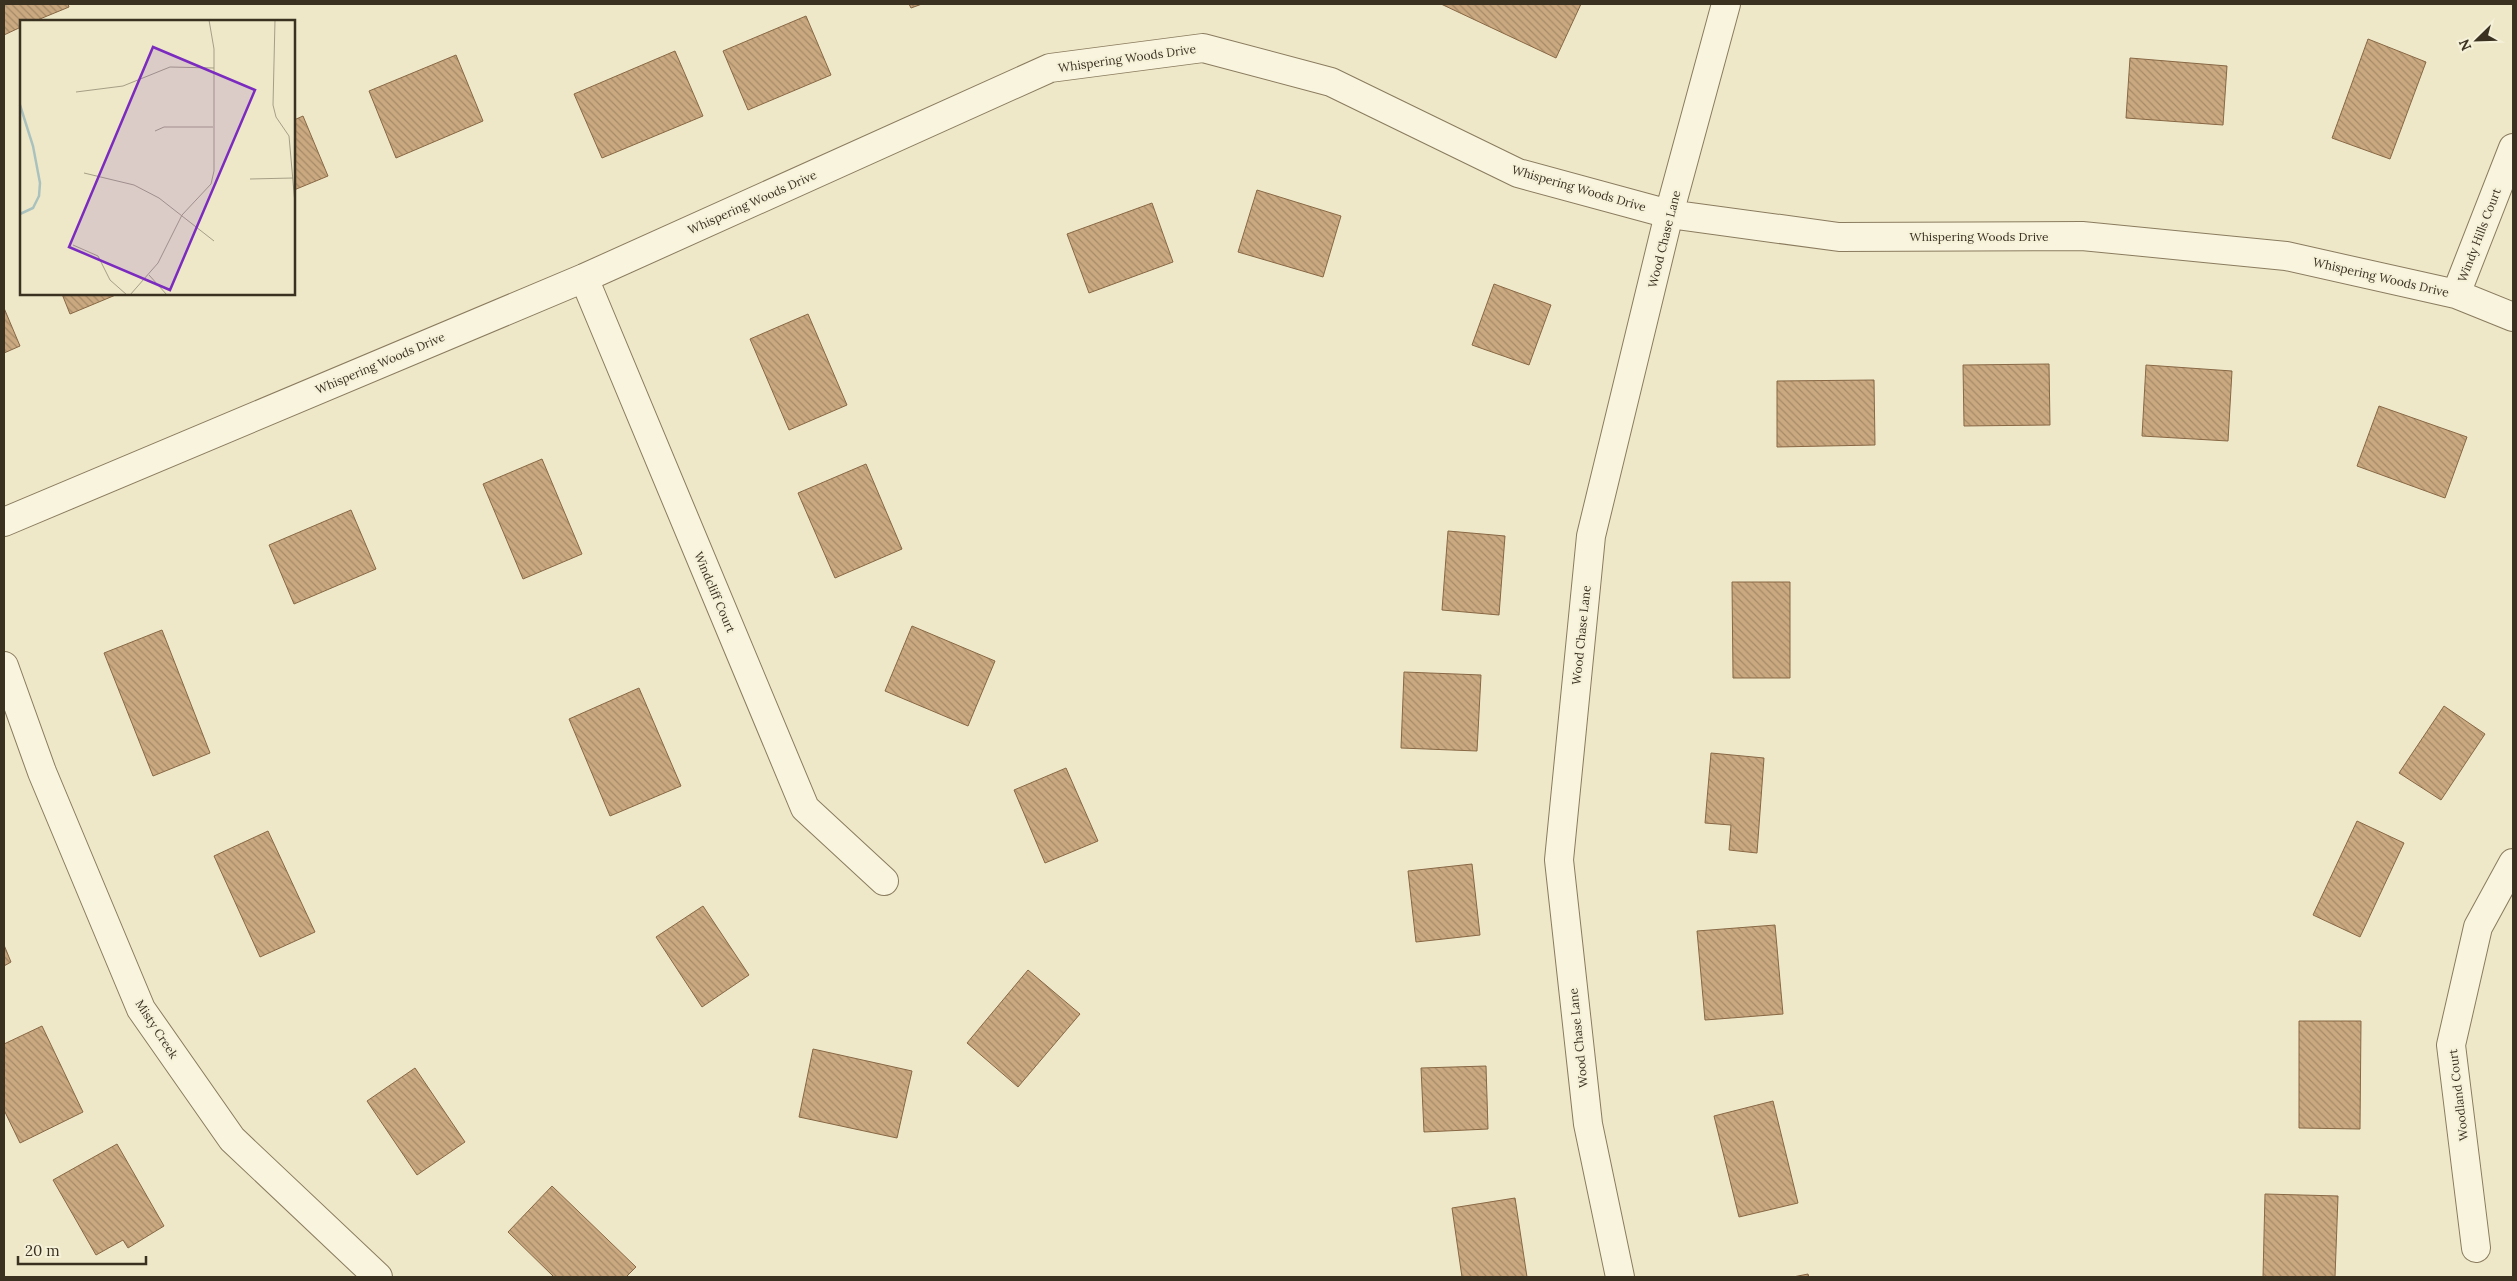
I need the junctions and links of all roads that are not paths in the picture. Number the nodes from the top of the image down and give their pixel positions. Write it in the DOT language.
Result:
graph roads {
  1 [pos="1726,4"];
  2 [pos="2513,148"];
  3 [pos="1669,214"];
  4 [pos="584,278"];
  5 [pos="2456,294"];
  6 [pos="2513,317"];
  7 [pos="4,522"];
  8 [pos="4,666"];
  9 [pos="2513,863"];
  10 [pos="884,881"];
  11 [pos="2476,1248"];
  12 [pos="378,1277"];
  13 [pos="1620,1277"];
  1 -- 3 [label="street, Wood Chase Lane"];
  2 -- 5 [label="street, Windy Hills Court"];
  3 -- 4 [label="street, Whispering Woods Drive"];
  3 -- 5 [label="street, Whispering Woods Drive"];
  3 -- 13 [label="street, Wood Chase Lane"];
  4 -- 7 [label="street, Whispering Woods Drive"];
  4 -- 10 [label="street, Windcliff Court"];
  5 -- 6 [label="street, Whispering Woods Drive"];
  8 -- 12 [label="street, Misty Creek"];
  9 -- 11 [label="street, Woodland Court"];
}
